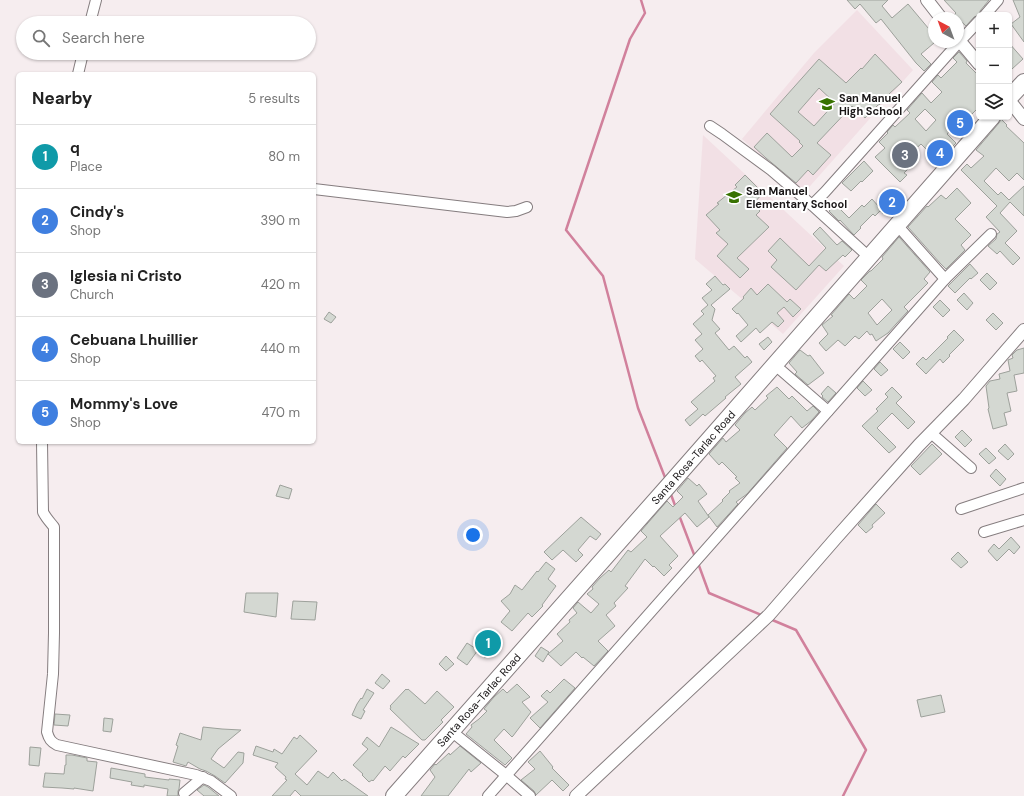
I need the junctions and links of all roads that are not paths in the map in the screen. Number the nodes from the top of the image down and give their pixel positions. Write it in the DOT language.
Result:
graph roads {
  1 [pos="96,0"];
  2 [pos="927,0"];
  3 [pos="998,0"];
  4 [pos="936,12"];
  5 [pos="988,12"];
  6 [pos="92,16"];
  7 [pos="976,24"];
  8 [pos="964,35"];
  9 [pos="964,46"];
  10 [pos="952,48"];
  11 [pos="81,60"];
  12 [pos="976,60"];
  13 [pos="78,72"];
  14 [pos="1024,82"];
  15 [pos="1012,96"];
  16 [pos="1012,103"];
  17 [pos="989,120"];
  18 [pos="1024,120"];
  19 [pos="710,126"];
  20 [pos="316,189"];
  21 [pos="812,204"];
  22 [pos="527,207"];
  23 [pos="897,225"];
  24 [pos="991,234"];
  25 [pos="869,257"];
  26 [pos="945,278"];
  27 [pos="1024,330"];
  28 [pos="774,365"];
  29 [pos="828,411"];
  30 [pos="931,433"];
  31 [pos="42,444"];
  32 [pos="971,468"];
  33 [pos="1024,488"];
  34 [pos="961,509"];
  35 [pos="1024,520"];
  36 [pos="984,532"];
  37 [pos="451,732"];
  38 [pos="506,775"];
  39 [pos="203,777"];
  40 [pos="184,793"];
  41 [pos="230,796"];
  42 [pos="394,796"];
  43 [pos="488,796"];
  44 [pos="530,796"];
  45 [pos="576,796"];
  1 -- 6 [label="street"];
  2 -- 4 [label="street"];
  3 -- 5 [label="street"];
  7 -- 8 [label="street"];
  9 -- 12 [label="street"];
  10 -- 21 [label="street"];
  11 -- 13 [label="street"];
  14 -- 15 [label="highway"];
  16 -- 18 [label="street"];
  17 -- 23 [label="highway, Santa Rosa-Tarlac Road"];
  19 -- 21 [label="street"];
  20 -- 22 [label="street"];
  21 -- 25 [label="street"];
  23 -- 25 [label="highway, Santa Rosa-Tarlac Road"];
  23 -- 26 [label="street"];
  24 -- 26 [label="street"];
  25 -- 28 [label="highway, Santa Rosa-Tarlac Road"];
  26 -- 29 [label="street"];
  27 -- 30 [label="street"];
  28 -- 29 [label="street"];
  28 -- 37 [label="highway, Santa Rosa-Tarlac Road"];
  29 -- 38 [label="street"];
  30 -- 32 [label="street"];
  30 -- 45 [label="street"];
  31 -- 39 [label="street"];
  33 -- 34 [label="street"];
  35 -- 36 [label="street"];
  37 -- 38 [label="street"];
  37 -- 42 [label="highway, Santa Rosa-Tarlac Road"];
  38 -- 43 [label="street"];
  38 -- 44 [label="street"];
  39 -- 40 [label="street"];
  39 -- 41 [label="street"];
}
